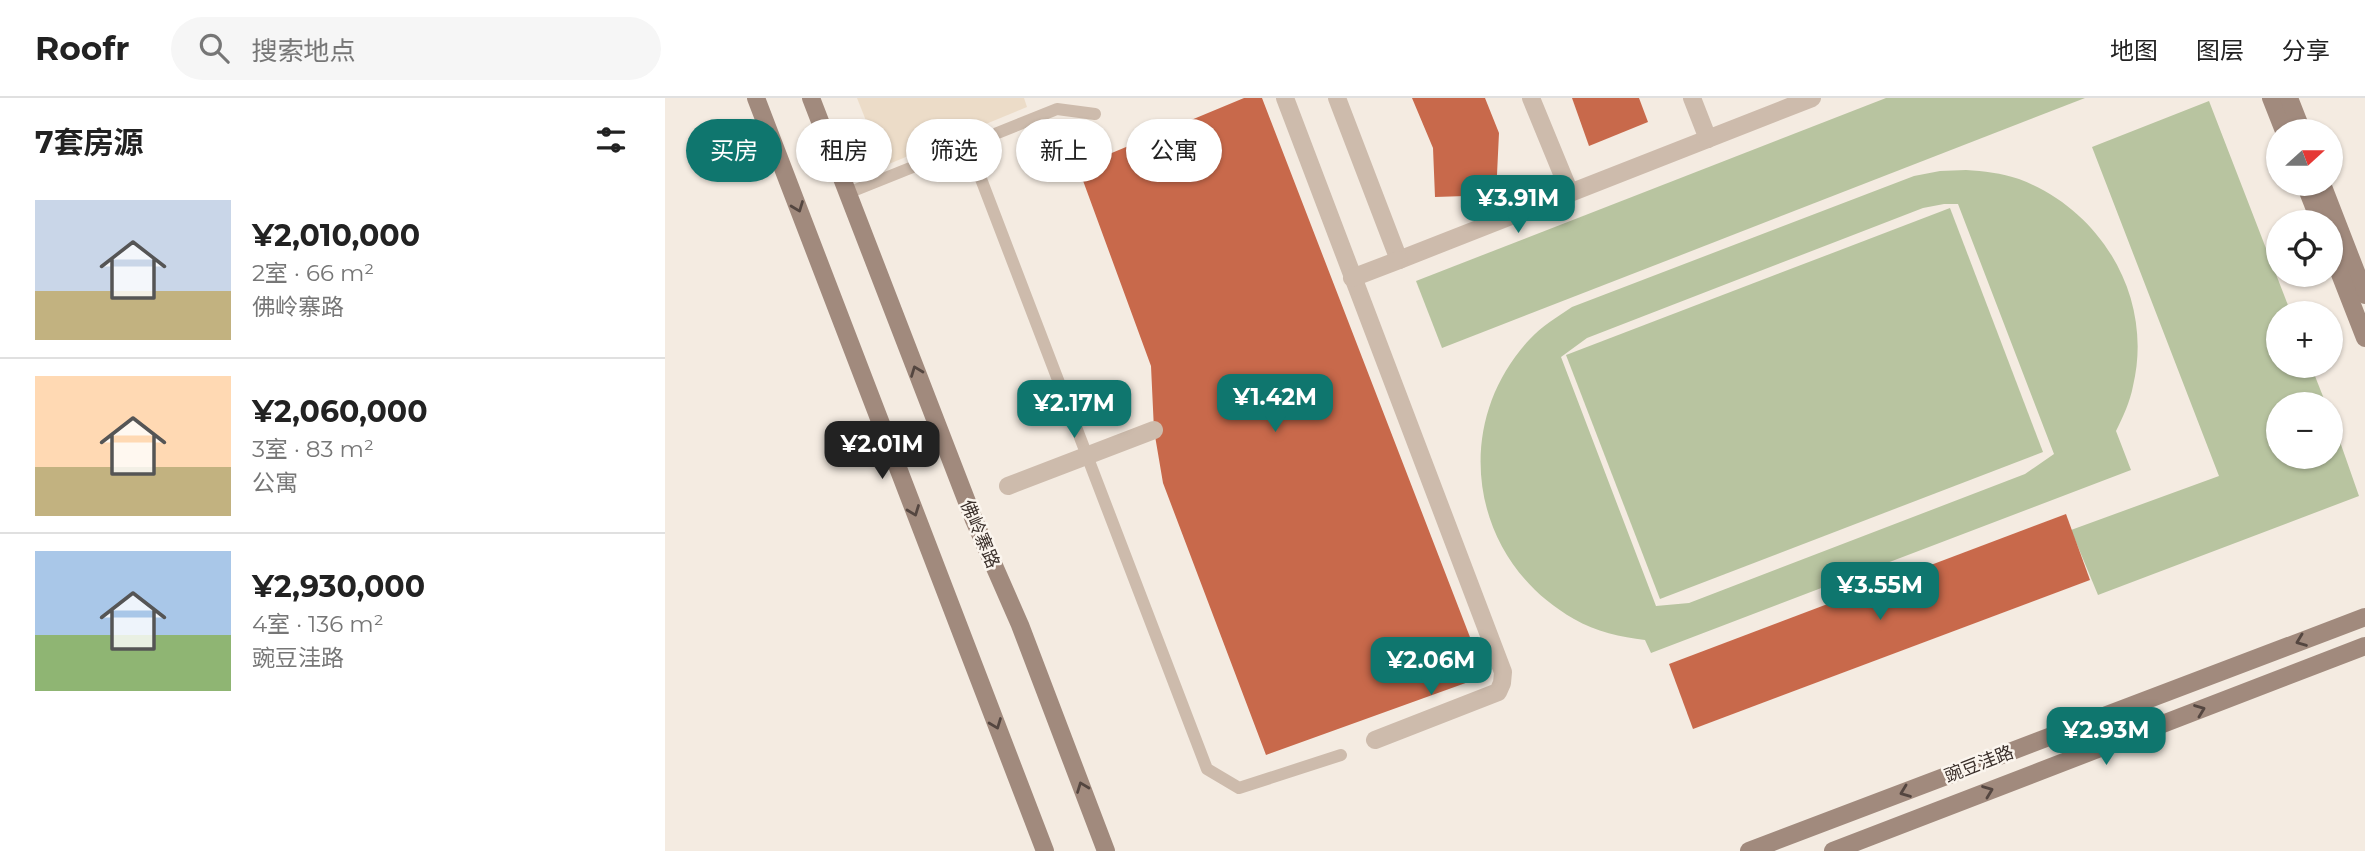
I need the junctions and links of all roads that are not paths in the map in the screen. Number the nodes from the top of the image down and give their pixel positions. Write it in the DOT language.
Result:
graph roads {
  1 [pos="755,98"];
  2 [pos="811,98"];
  3 [pos="1285,98"];
  4 [pos="1337,98"];
  5 [pos="1531,98"];
  6 [pos="1692,98"];
  7 [pos="1812,98"];
  8 [pos="2271,98"];
  9 [pos="2289,98"];
  10 [pos="1095,114"];
  11 [pos="2279,119"];
  12 [pos="2297,119"];
  13 [pos="1002,131"];
  14 [pos="1709,139"];
  15 [pos="906,170"];
  16 [pos="982,182"];
  17 [pos="848,193"];
  18 [pos="1570,193"];
  19 [pos="2327,196"];
  20 [pos="1399,260"];
  21 [pos="1352,278"];
  22 [pos="2343,282"];
  23 [pos="2365,295"];
  24 [pos="2365,338"];
  25 [pos="1154,430"];
  26 [pos="1087,456"];
  27 [pos="1007,486"];
  28 [pos="2365,617"];
  29 [pos="2365,646"];
  30 [pos="1375,740"];
  31 [pos="1342,755"];
  32 [pos="1045,851"];
  33 [pos="1106,851"];
  34 [pos="1749,851"];
  35 [pos="1833,851"];
  1 -- 32 [label="main road, one-way"];
  2 -- 17 [label="main road, 佛岭寨路"];
  3 -- 21 [label="street"];
  4 -- 20 [label="street"];
  5 -- 18 [label="street"];
  6 -- 14 [label="street"];
  7 -- 14 [label="street"];
  8 -- 11 [label="main road"];
  9 -- 12 [label="main road"];
  10 -- 13 [label="lane"];
  14 -- 18 [label="street"];
  15 -- 17 [label="lane"];
  16 -- 26 [label="lane"];
  33 -- 17 [label="main road, 佛岭寨路, one-way"];
  18 -- 20 [label="street"];
  19 -- 23 [label="main road"];
  20 -- 21 [label="street"];
  21 -- 30 [label="street"];
  22 -- 24 [label="main road"];
  25 -- 26 [label="street"];
  26 -- 27 [label="street"];
  26 -- 31 [label="lane"];
  28 -- 34 [label="main road, 豌豆洼路, one-way"];
  35 -- 29 [label="main road, 豌豆洼路, one-way"];
}
